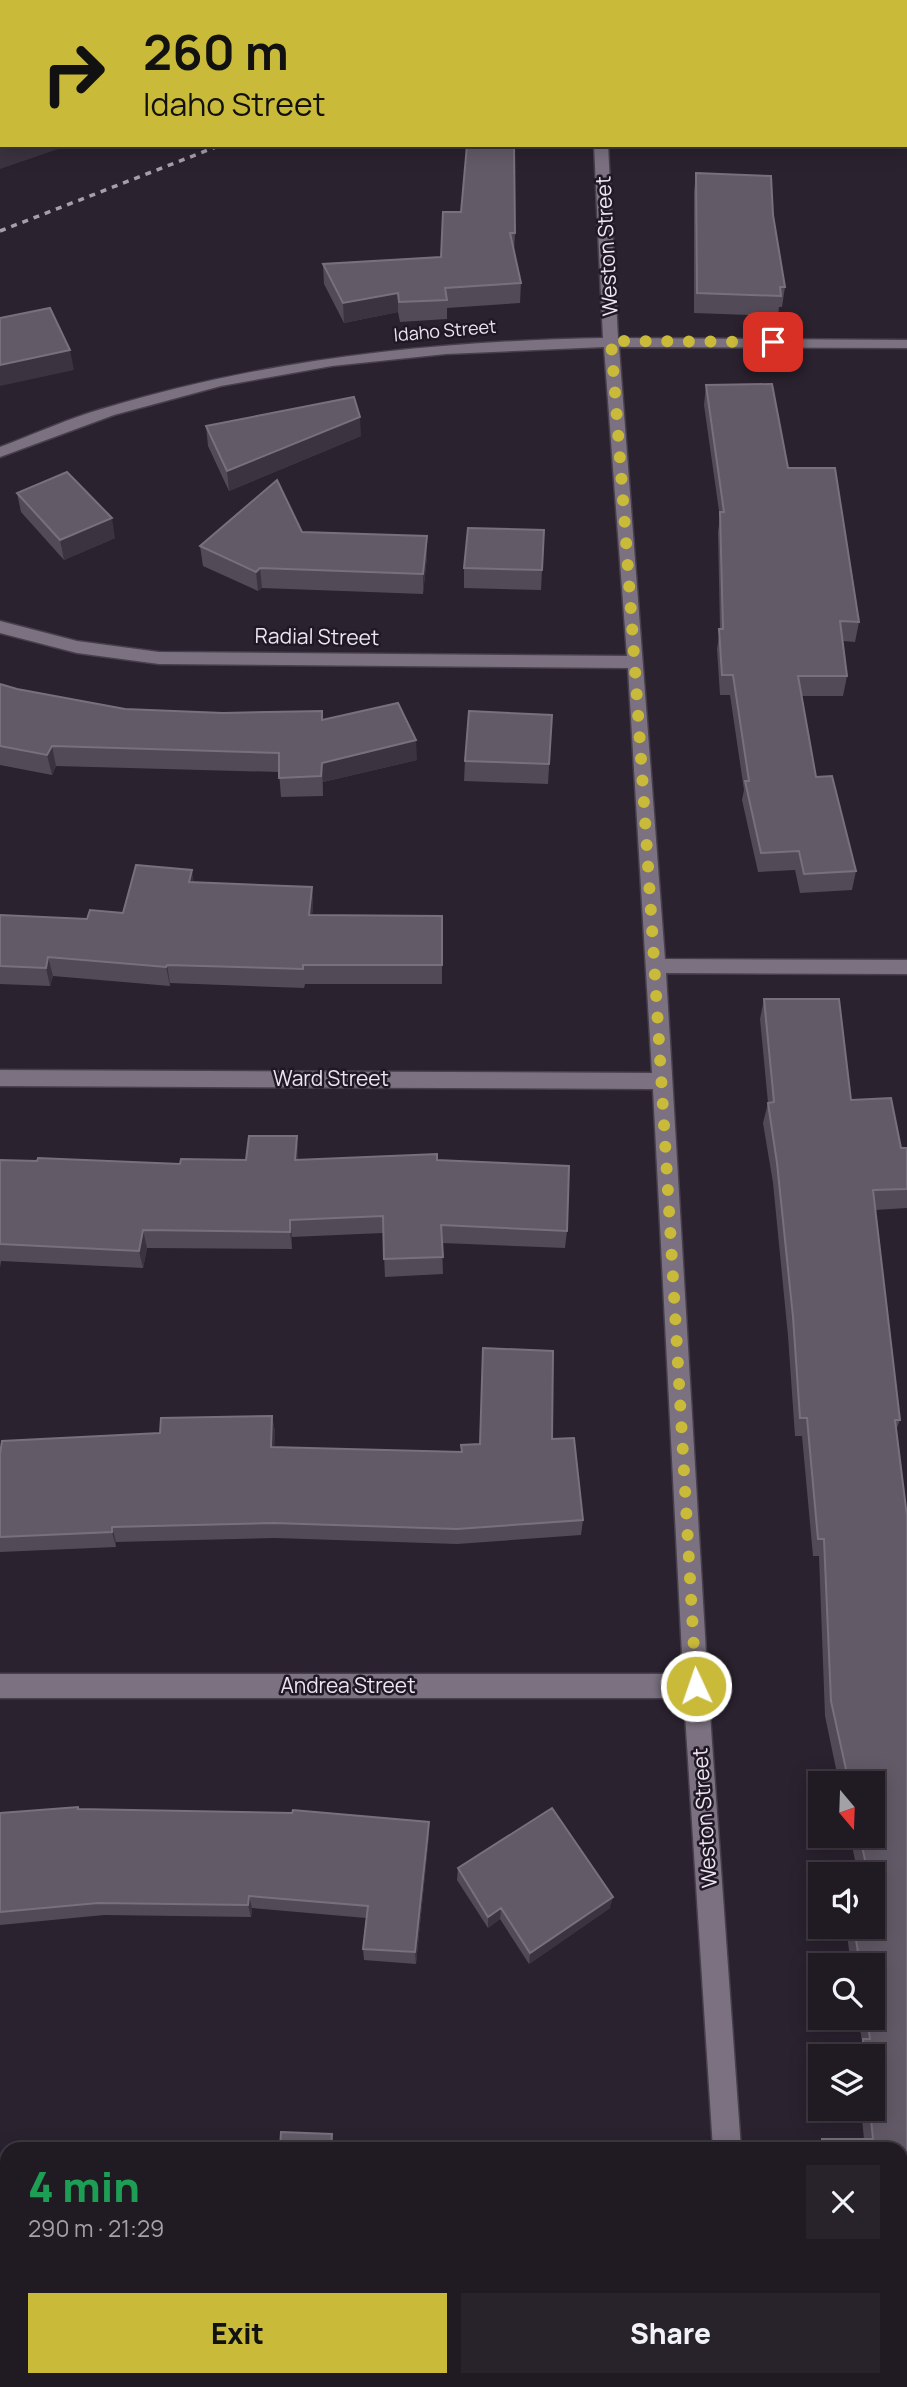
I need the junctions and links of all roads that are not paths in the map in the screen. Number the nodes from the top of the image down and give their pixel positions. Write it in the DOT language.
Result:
graph roads {
  1 [pos="601,147"];
  2 [pos="611,341"];
  3 [pos="907,344"];
  4 [pos="0,452"];
  5 [pos="0,627"];
  6 [pos="636,662"];
  7 [pos="656,966"];
  8 [pos="907,967"];
  9 [pos="0,1078"];
  10 [pos="662,1081"];
  11 [pos="0,1686"];
  12 [pos="696,1686"];
  13 [pos="727,2142"];
  1 -- 2 [label="street, Weston Street"];
  2 -- 3 [label="street, Idaho Street"];
  2 -- 4 [label="street, Idaho Street"];
  2 -- 6 [label="street, Weston Street"];
  5 -- 6 [label="street, Radial Street"];
  6 -- 7 [label="street, Weston Street"];
  7 -- 8 [label="street"];
  7 -- 10 [label="street, Weston Street"];
  9 -- 10 [label="street, Ward Street"];
  10 -- 12 [label="street, Weston Street"];
  11 -- 12 [label="street, Andrea Street"];
  12 -- 13 [label="street, Weston Street"];
}
